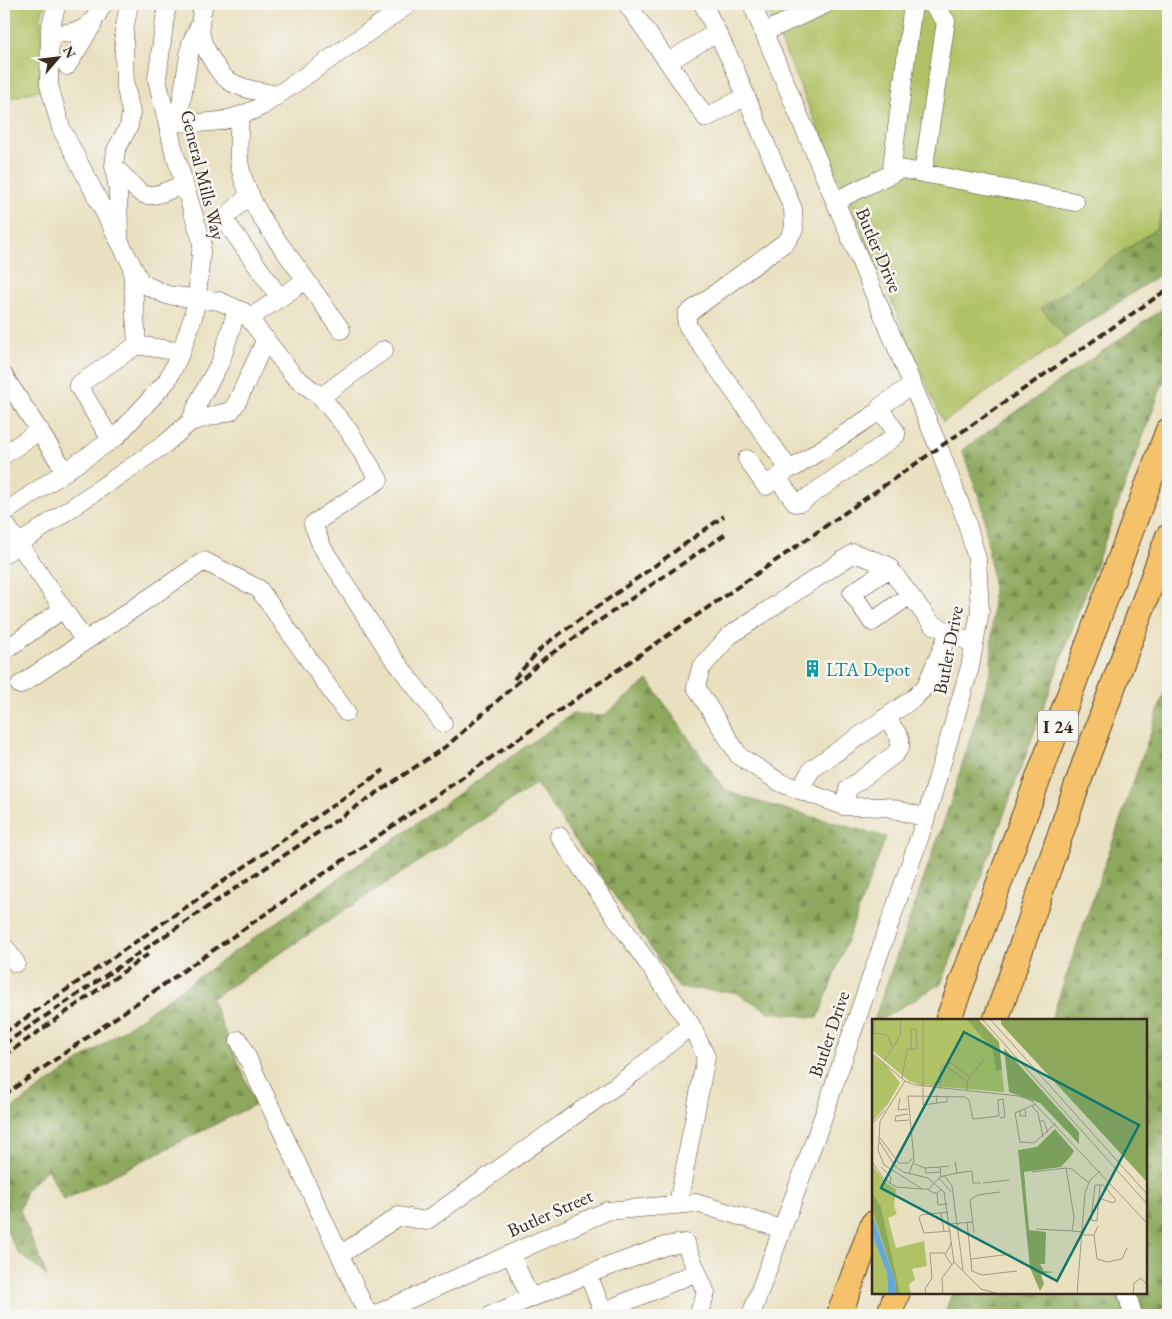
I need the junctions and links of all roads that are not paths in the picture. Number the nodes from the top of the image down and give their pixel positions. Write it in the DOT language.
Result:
graph roads {
  1 [pos="57,4"];
  2 [pos="103,4"];
  3 [pos="129,4"];
  4 [pos="169,4"];
  5 [pos="204,4"];
  6 [pos="409,4"];
  7 [pos="627,4"];
  8 [pos="703,4"];
  9 [pos="752,4"];
  10 [pos="826,4"];
  11 [pos="913,4"];
  12 [pos="932,4"];
  13 [pos="95,21"];
  14 [pos="200,24"];
  15 [pos="717,32"];
  16 [pos="764,32"];
  17 [pos="50,35"];
  18 [pos="668,62"];
  19 [pos="67,66"];
  20 [pos="278,95"];
  21 [pos="746,96"];
  22 [pos="240,117"];
  23 [pos="173,122"];
  24 [pos="114,166"];
  25 [pos="891,174"];
  26 [pos="923,174"];
  27 [pos="184,184"];
  28 [pos="250,194"];
  29 [pos="835,201"];
  30 [pos="1075,202"];
  31 [pos="119,241"];
  32 [pos="132,265"];
  33 [pos="306,280"];
  34 [pos="197,297"];
  35 [pos="280,298"];
  36 [pos="244,314"];
  37 [pos="341,330"];
  38 [pos="266,339"];
  39 [pos="137,345"];
  40 [pos="384,350"];
  41 [pos="181,352"];
  42 [pos="4,376"];
  43 [pos="914,389"];
  44 [pos="321,397"];
  45 [pos="881,410"];
  46 [pos="190,422"];
  47 [pos="40,430"];
  48 [pos="1168,431"];
  49 [pos="111,440"];
  50 [pos="4,455"];
  51 [pos="747,459"];
  52 [pos="65,471"];
  53 [pos="783,473"];
  54 [pos="4,513"];
  55 [pos="4,522"];
  56 [pos="1168,537"];
  57 [pos="18,543"];
  58 [pos="4,554"];
  59 [pos="890,568"];
  60 [pos="910,595"];
  61 [pos="63,609"];
  62 [pos="949,632"];
  63 [pos="85,641"];
  64 [pos="974,644"];
  65 [pos="4,651"];
  66 [pos="20,686"];
  67 [pos="346,712"];
  68 [pos="886,717"];
  69 [pos="443,723"];
  70 [pos="799,789"];
  71 [pos="844,806"];
  72 [pos="926,818"];
  73 [pos="559,836"];
  74 [pos="4,946"];
  75 [pos="16,963"];
  76 [pos="948,1019"];
  77 [pos="996,1019"];
  78 [pos="691,1025"];
  79 [pos="239,1040"];
  80 [pos="678,1204"];
  81 [pos="872,1227"];
  82 [pos="782,1229"];
  83 [pos="511,1254"];
  84 [pos="340,1255"];
  85 [pos="697,1272"];
  86 [pos="588,1274"];
  87 [pos="897,1294"];
  88 [pos="1127,1294"];
  89 [pos="530,1298"];
  90 [pos="610,1312"];
  91 [pos="697,1314"];
  92 [pos="368,1315"];
  93 [pos="374,1315"];
  94 [pos="491,1315"];
  95 [pos="751,1315"];
  96 [pos="840,1315"];
  97 [pos="889,1315"];
  98 [pos="1133,1315"];
  1 -- 17 [label="street"];
  2 -- 13 [label="street"];
  3 -- 24 [label="street"];
  4 -- 23 [label="street, General Mills Way"];
  5 -- 14 [label="street"];
  6 -- 20 [label="street"];
  7 -- 18 [label="street"];
  8 -- 15 [label="street"];
  9 -- 16 [label="street, Butler Drive"];
  10 -- 16 [label="street"];
  11 -- 25 [label="street"];
  12 -- 26 [label="street"];
  13 -- 17 [label="street"];
  13 -- 19 [label="street"];
  14 -- 20 [label="street"];
  14 -- 23 [label="street"];
  15 -- 18 [label="street"];
  15 -- 21 [label="street"];
  16 -- 29 [label="street, Butler Drive"];
  17 -- 31 [label="street"];
  18 -- 21 [label="street"];
  20 -- 22 [label="street"];
  21 -- 53 [label="street"];
  22 -- 23 [label="street"];
  22 -- 28 [label="street"];
  23 -- 27 [label="street, General Mills Way"];
  24 -- 27 [label="street"];
  24 -- 31 [label="street"];
  25 -- 26 [label="street"];
  25 -- 29 [label="street"];
  26 -- 30 [label="street"];
  27 -- 34 [label="street, General Mills Way"];
  28 -- 33 [label="street"];
  28 -- 35 [label="street"];
  29 -- 43 [label="street, Butler Drive"];
  31 -- 32 [label="street"];
  32 -- 34 [label="street"];
  32 -- 39 [label="street"];
  33 -- 35 [label="street"];
  33 -- 37 [label="street"];
  34 -- 36 [label="street"];
  34 -- 41 [label="street, General Mills Way"];
  35 -- 36 [label="street"];
  36 -- 38 [label="street"];
  36 -- 46 [label="street"];
  38 -- 44 [label="street"];
  38 -- 46 [label="street"];
  39 -- 41 [label="street"];
  39 -- 49 [label="street"];
  40 -- 44 [label="street"];
  41 -- 49 [label="street, General Mills Way"];
  42 -- 47 [label="street"];
  43 -- 45 [label="street"];
  43 -- 64 [label="street, Butler Drive"];
  44 -- 69 [label="street"];
  45 -- 53 [label="street"];
  45 -- 53 [label="street"];
  46 -- 57 [label="street"];
  47 -- 50 [label="street"];
  47 -- 52 [label="street"];
  48 -- 76 [label="highway, I 24"];
  49 -- 52 [label="street, General Mills Way"];
  51 -- 53 [label="street"];
  52 -- 54 [label="street, General Mills Way"];
  55 -- 57 [label="street"];
  56 -- 77 [label="highway, I 24"];
  57 -- 58 [label="street"];
  57 -- 61 [label="street"];
  59 -- 60 [label="street"];
  59 -- 60 [label="street"];
  59 -- 70 [label="street"];
  60 -- 62 [label="street"];
  61 -- 63 [label="street"];
  61 -- 65 [label="street"];
  62 -- 64 [label="street"];
  62 -- 68 [label="street"];
  63 -- 66 [label="street"];
  63 -- 67 [label="street"];
  64 -- 72 [label="street, Butler Drive"];
  68 -- 70 [label="street"];
  68 -- 71 [label="street"];
  70 -- 71 [label="street"];
  71 -- 72 [label="street"];
  72 -- 82 [label="street, Butler Drive"];
  73 -- 78 [label="street"];
  74 -- 75 [label="street"];
  78 -- 80 [label="street"];
  78 -- 84 [label="street"];
  79 -- 84 [label="street"];
  80 -- 82 [label="street, Butler Street"];
  80 -- 83 [label="street, Butler Street"];
  81 -- 96 [label="highway"];
  82 -- 95 [label="street, Butler Drive"];
  83 -- 89 [label="street"];
  83 -- 93 [label="street, Butler Street"];
  84 -- 92 [label="street"];
  85 -- 86 [label="street"];
  85 -- 90 [label="street"];
  85 -- 91 [label="street"];
  86 -- 89 [label="street"];
  86 -- 90 [label="street"];
  87 -- 97 [label="highway"];
  88 -- 98 [label="street"];
  89 -- 94 [label="street"];
}
